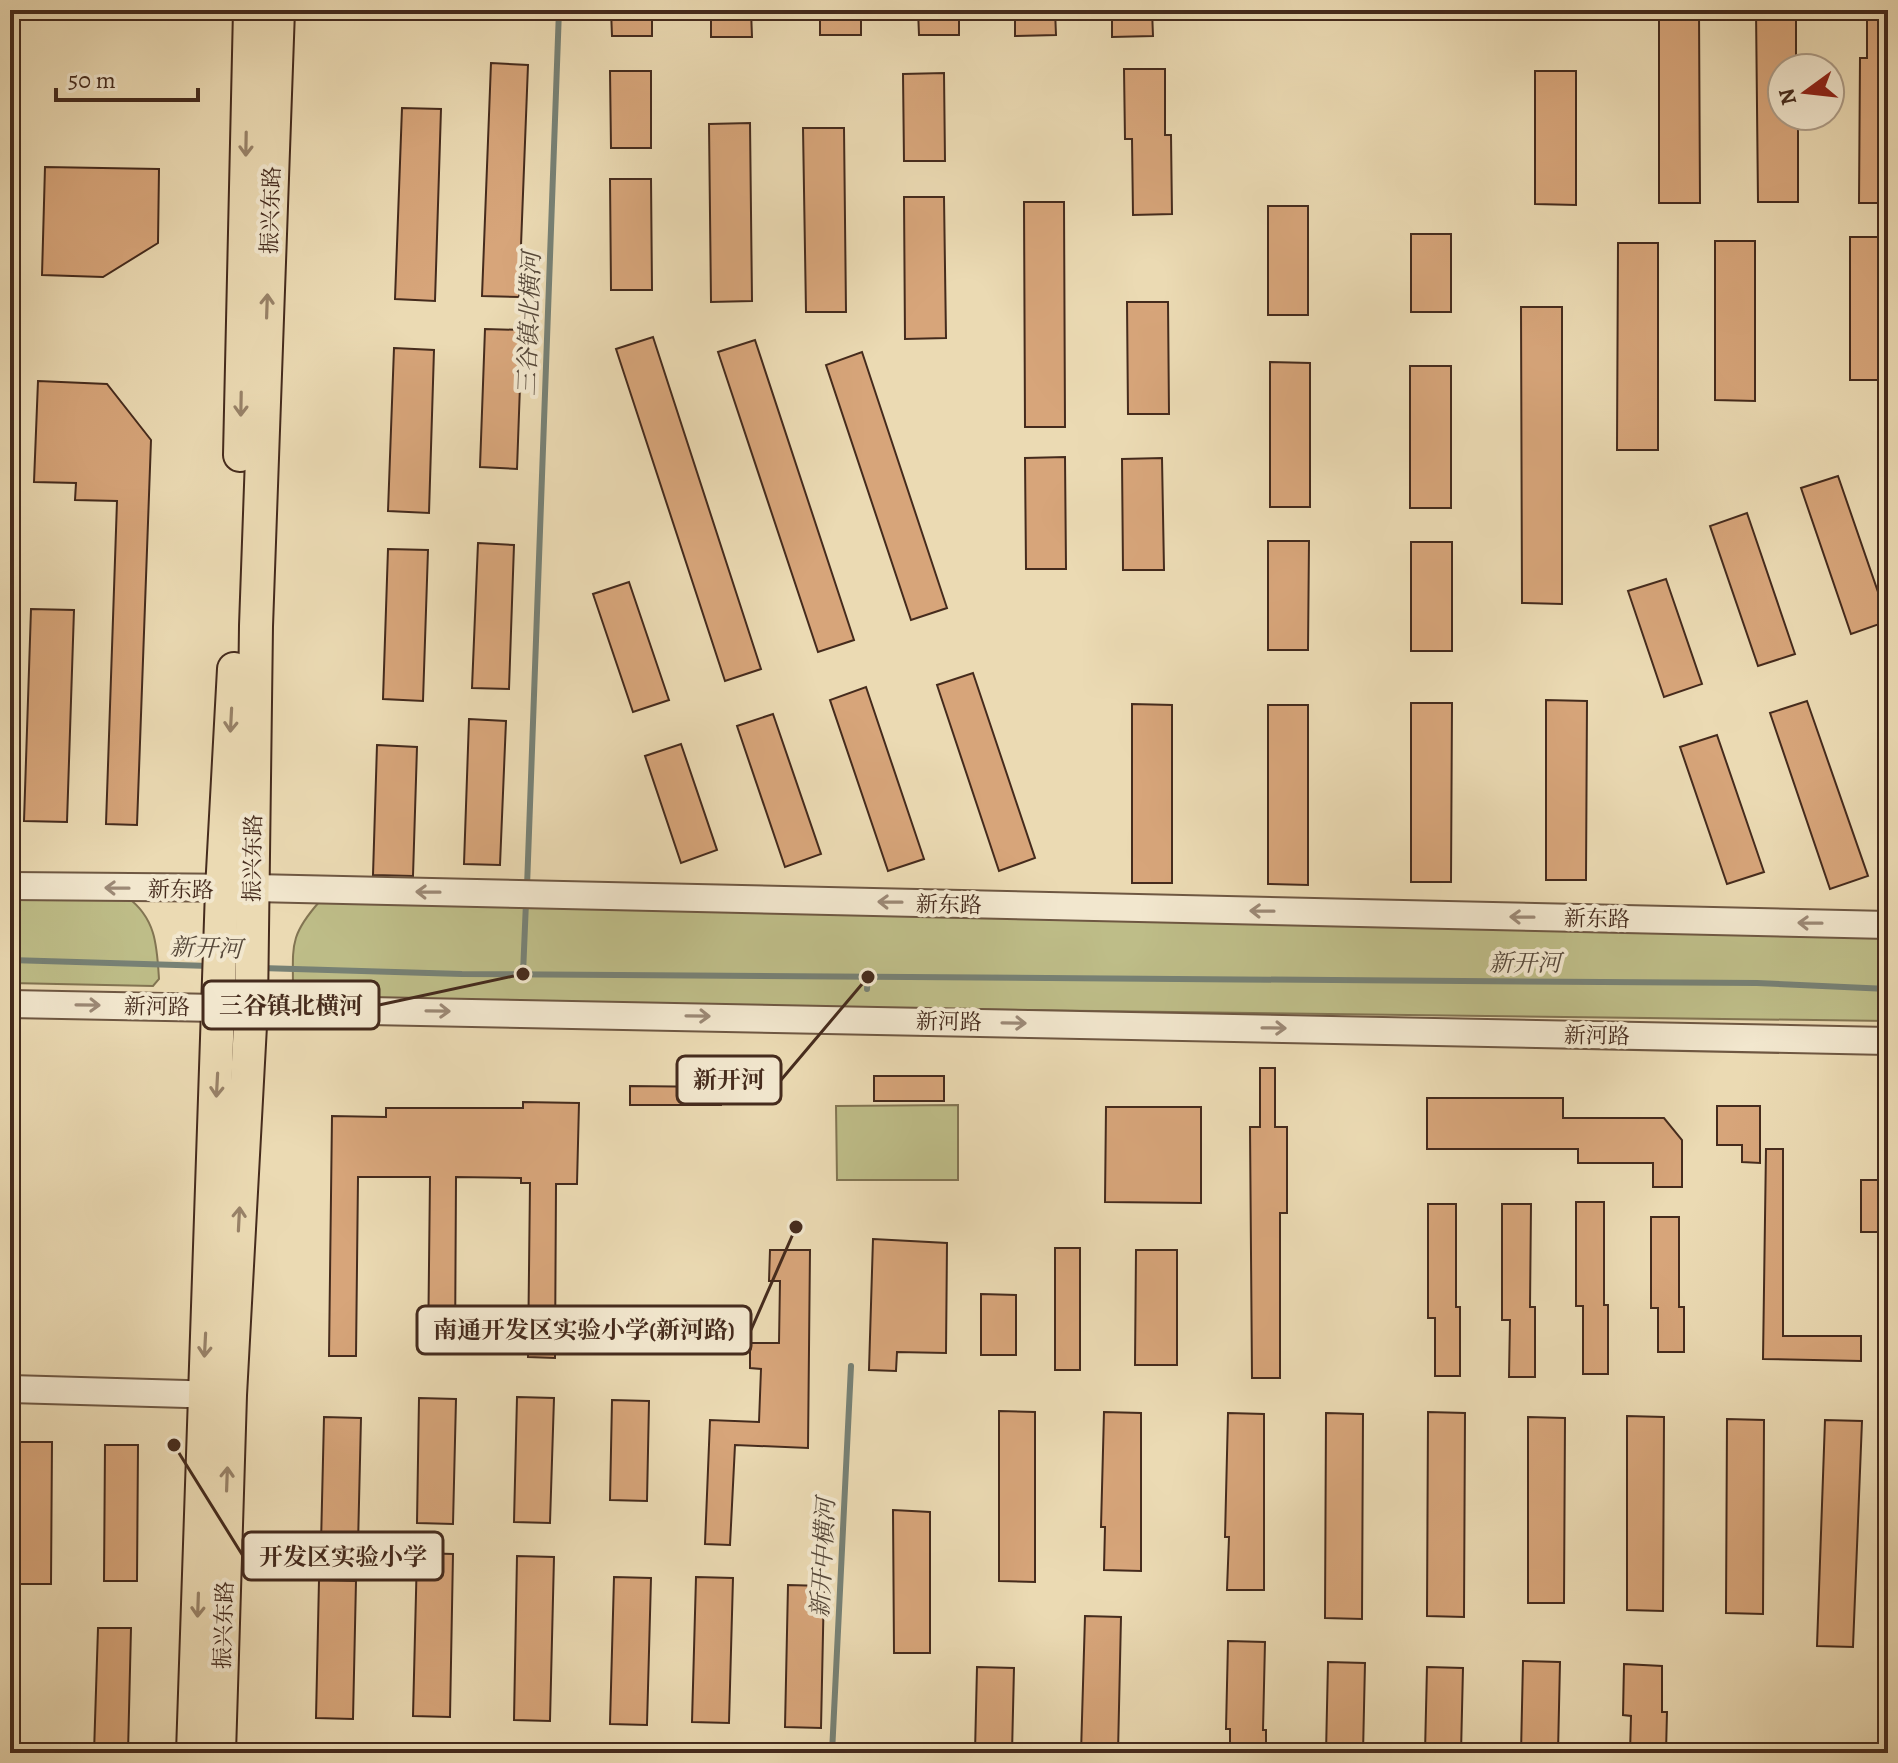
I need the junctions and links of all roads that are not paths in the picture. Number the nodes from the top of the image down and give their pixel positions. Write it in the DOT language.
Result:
graph roads {
  1 [pos="250,10"];
  2 [pos="278,10"];
  3 [pos="10,886"];
  4 [pos="236,889"];
  5 [pos="1888,925"];
  6 [pos="236,980"];
  7 [pos="10,1004"];
  8 [pos="1888,1041"];
  9 [pos="10,1389"];
  10 [pos="216,1394"];
  11 [pos="193,1753"];
  12 [pos="219,1753"];
  1 -- 4 [label="main road, 振兴东路, one-way"];
  4 -- 2 [label="main road, 振兴东路, one-way"];
  4 -- 3 [label="street, 新东路, one-way"];
  5 -- 4 [label="street, 新东路, one-way"];
  4 -- 6 [label="main road, 振兴东路"];
  7 -- 6 [label="street, 新河路, one-way"];
  6 -- 8 [label="street, 新河路, one-way"];
  6 -- 10 [label="main road, 振兴东路"];
  9 -- 10 [label="street"];
  10 -- 11 [label="main road, 振兴东路, one-way"];
  12 -- 10 [label="main road, 振兴东路, one-way"];
}
